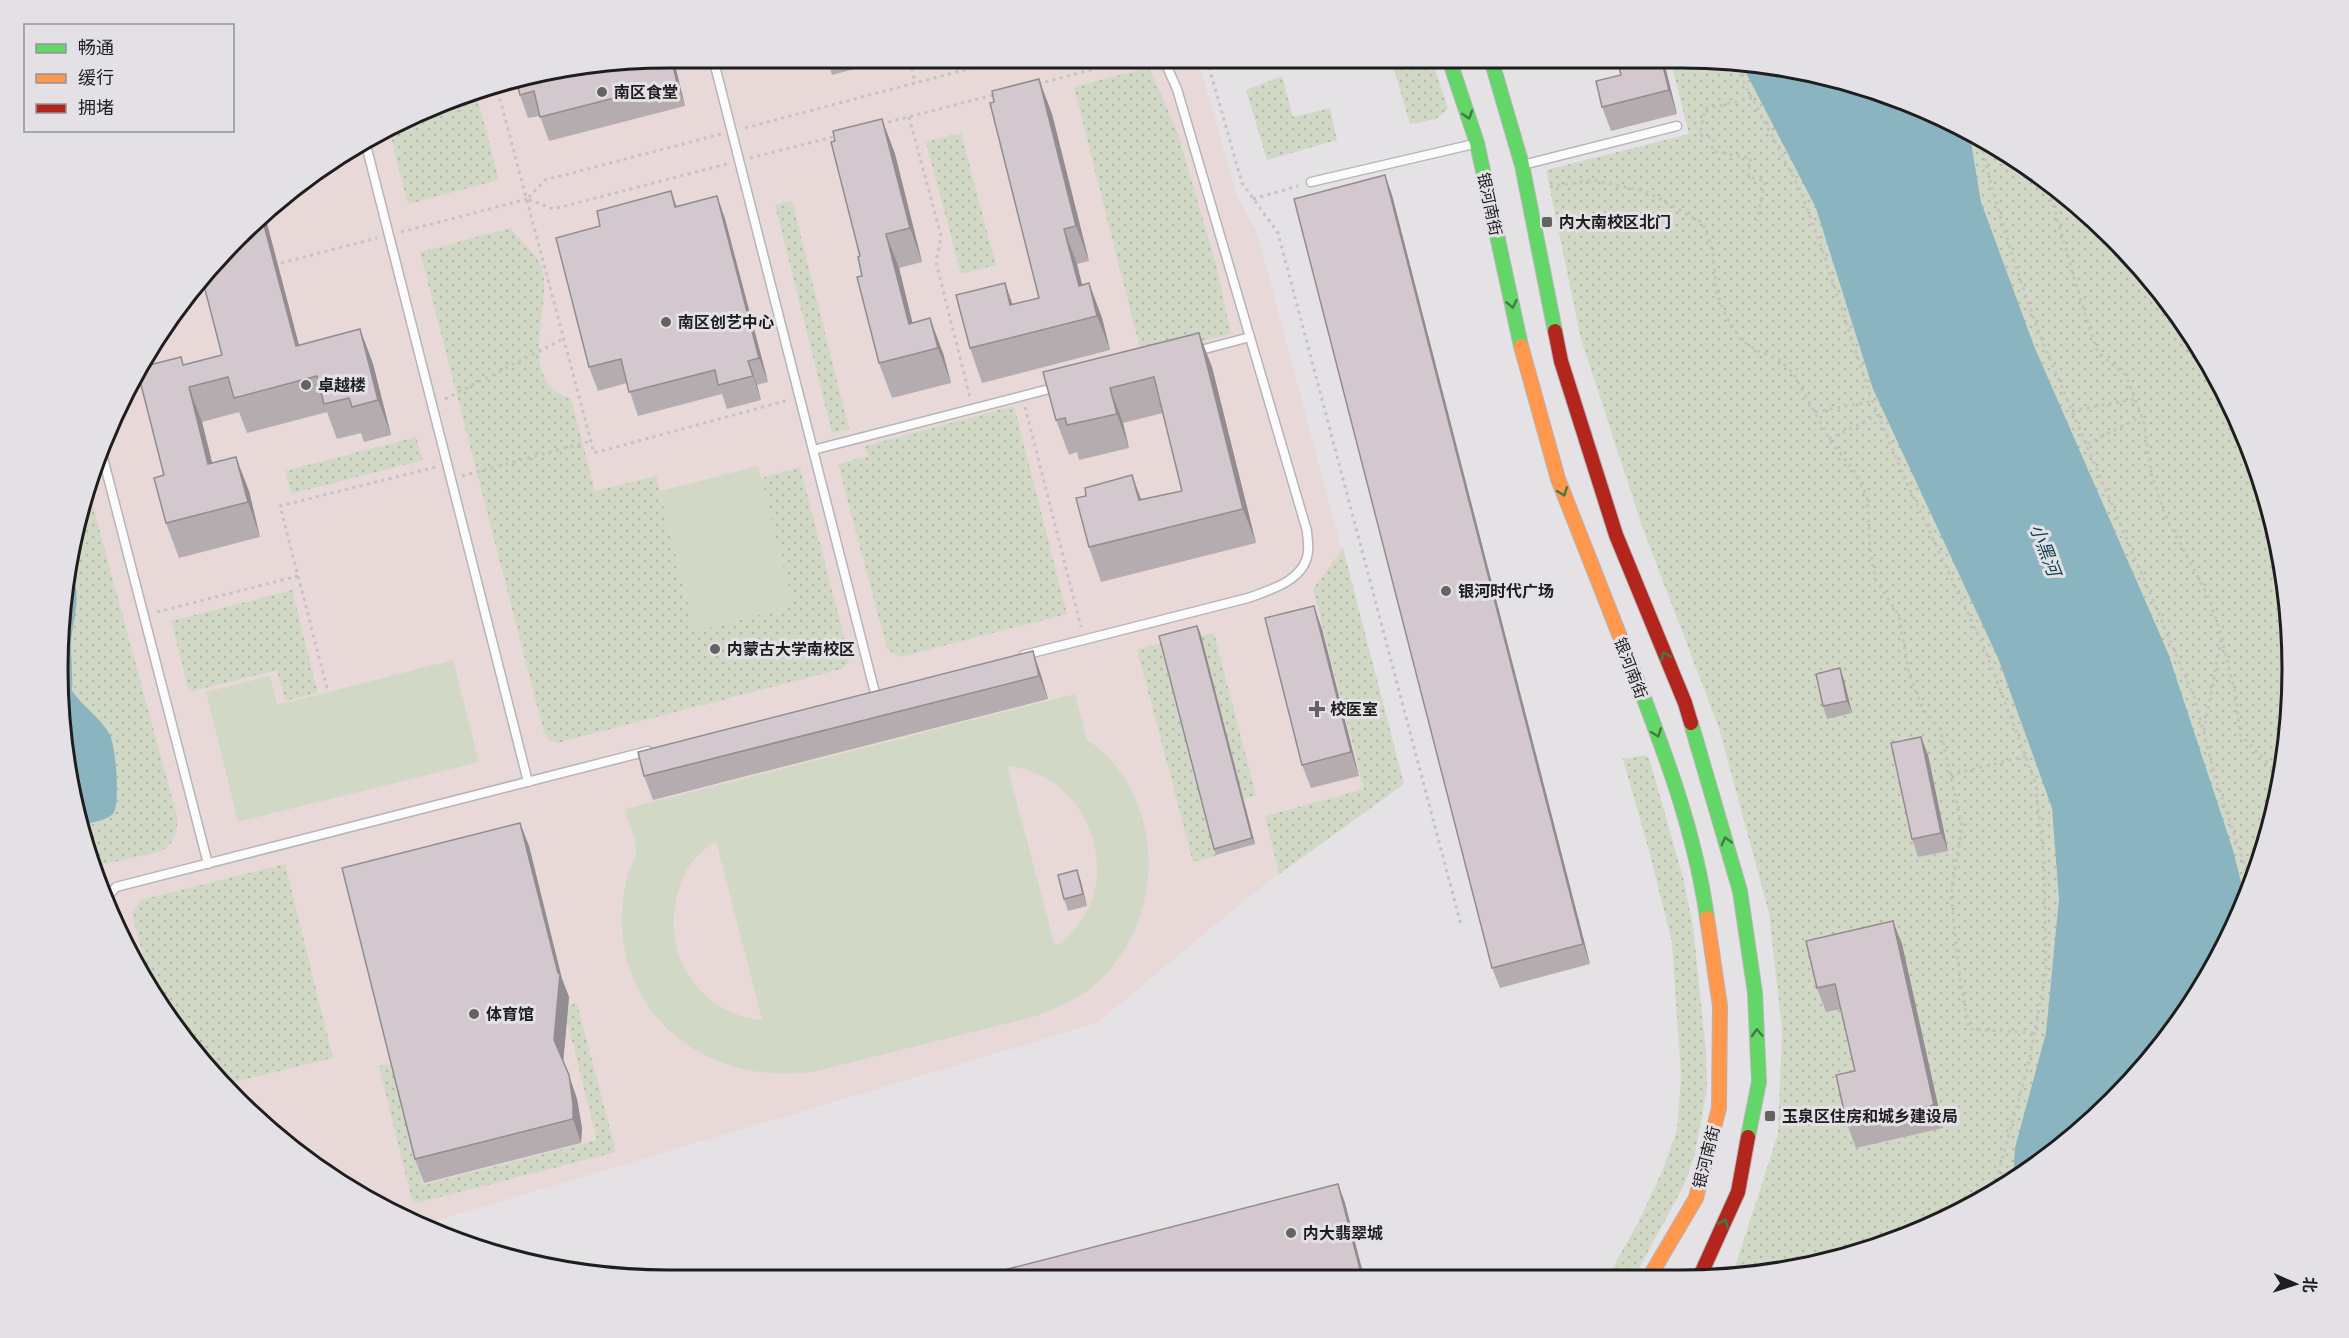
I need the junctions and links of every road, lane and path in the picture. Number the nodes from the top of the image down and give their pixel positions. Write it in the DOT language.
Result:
graph roads {
  1 [pos="716,68"];
  2 [pos="912,68"];
  3 [pos="972,68"];
  4 [pos="1097,68"];
  5 [pos="1168,68"];
  6 [pos="1209,68"];
  7 [pos="1452,68"];
  8 [pos="1494,68"];
  9 [pos="1738,71"];
  10 [pos="915,83"];
  11 [pos="1030,86"];
  12 [pos="498,92"];
  13 [pos="998,94"];
  14 [pos="1752,98"];
  15 [pos="909,117"];
  16 [pos="875,126"];
  17 [pos="1677,126"];
  18 [pos="732,131"];
  19 [pos="841,135"];
  20 [pos="1477,143"];
  21 [pos="366,149"];
  22 [pos="1983,149"];
  23 [pos="739,161"];
  24 [pos="1522,165"];
  25 [pos="1311,182"];
  26 [pos="1550,187"];
  27 [pos="2051,196"];
  28 [pos="1253,199"];
  29 [pos="526,200"];
  30 [pos="1757,221"];
  31 [pos="389,236"];
  32 [pos="281,263"];
  33 [pos="1250,337"];
  34 [pos="563,339"];
  35 [pos="1193,352"];
  36 [pos="1068,384"];
  37 [pos="1023,396"];
  38 [pos="800,398"];
  39 [pos="2135,399"];
  40 [pos="1872,401"];
  41 [pos="432,406"];
  42 [pos="973,409"];
  43 [pos="2072,411"];
  44 [pos="1814,412"];
  45 [pos="1878,415"];
  46 [pos="2142,416"];
  47 [pos="1829,439"];
  48 [pos="591,441"];
  49 [pos="2087,444"];
  50 [pos="813,450"];
  51 [pos="104,463"];
  52 [pos="447,464"];
  53 [pos="451,479"];
  54 [pos="298,576"];
  55 [pos="144,616"];
  56 [pos="2221,637"];
  57 [pos="1085,640"];
  58 [pos="1018,657"];
  59 [pos="327,688"];
  60 [pos="886,691"];
  61 [pos="875,693"];
  62 [pos="863,696"];
  63 [pos="2204,733"];
  64 [pos="655,749"];
  65 [pos="2026,756"];
  66 [pos="2273,769"];
  67 [pos="1950,775"];
  68 [pos="528,782"];
  69 [pos="208,864"];
  70 [pos="2246,871"];
  71 [pos="111,893"];
  72 [pos="1461,925"];
  73 [pos="2035,1033"];
  74 [pos="1999,1179"];
  75 [pos="1703,1269"];
  76 [pos="1654,1270"];
  1 -- 18 [label="lane"];
  2 -- 10 [label="path"];
  3 -- 10 [label="path"];
  4 -- 11 [label="path"];
  5 -- 33 [label="lane"];
  6 -- 28 [label="path"];
  7 -- 20 [label="main road, 银河南街, one-way"];
  8 -- 24 [label="main road"];
  9 -- 14 [label="path"];
  10 -- 18 [label="path"];
  12 -- 29 [label="path"];
  13 -- 15 [label="path"];
  14 -- 30 [label="path"];
  14 -- 40 [label="path"];
  15 -- 16 [label="path"];
  15 -- 42 [label="path"];
  17 -- 24 [label="lane"];
  18 -- 23 [label="lane"];
  18 -- 29 [label="path"];
  19 -- 23 [label="path"];
  20 -- 25 [label="lane"];
  20 -- 76 [label="main road, 银河南街, one-way"];
  21 -- 31 [label="lane"];
  22 -- 43 [label="path"];
  23 -- 29 [label="path"];
  23 -- 38 [label="lane"];
  75 -- 24 [label="main road, one-way"];
  25 -- 28 [label="path"];
  26 -- 44 [label="path"];
  27 -- 39 [label="path"];
  28 -- 72 [label="path"];
  29 -- 31 [label="path"];
  29 -- 34 [label="path"];
  31 -- 32 [label="path"];
  31 -- 41 [label="lane"];
  33 -- 35 [label="lane"];
  33 -- 57 [label="lane"];
  34 -- 41 [label="path"];
  34 -- 48 [label="path"];
  36 -- 37 [label="lane"];
  37 -- 42 [label="lane"];
  37 -- 57 [label="path"];
  38 -- 48 [label="path"];
  38 -- 50 [label="lane"];
  39 -- 43 [label="path"];
  39 -- 46 [label="path"];
  40 -- 44 [label="path"];
  40 -- 45 [label="path"];
  41 -- 52 [label="lane"];
  42 -- 50 [label="lane"];
  43 -- 49 [label="path"];
  44 -- 47 [label="path"];
  45 -- 47 [label="path"];
  45 -- 65 [label="path"];
  46 -- 49 [label="path"];
  46 -- 56 [label="path"];
  47 -- 67 [label="path"];
  48 -- 53 [label="path"];
  49 -- 63 [label="path"];
  50 -- 61 [label="lane"];
  51 -- 55 [label="lane"];
  52 -- 53 [label="lane"];
  52 -- 54 [label="path"];
  53 -- 68 [label="lane"];
  54 -- 55 [label="path"];
  54 -- 59 [label="path"];
  55 -- 69 [label="lane"];
  56 -- 63 [label="path"];
  56 -- 66 [label="path"];
  57 -- 58 [label="lane"];
  60 -- 61 [label="lane"];
  61 -- 62 [label="lane"];
  63 -- 70 [label="path"];
  64 -- 68 [label="lane"];
  65 -- 67 [label="path"];
  65 -- 73 [label="path"];
  67 -- 73 [label="path"];
  68 -- 69 [label="lane"];
  69 -- 71 [label="lane"];
  73 -- 74 [label="path"];
}
